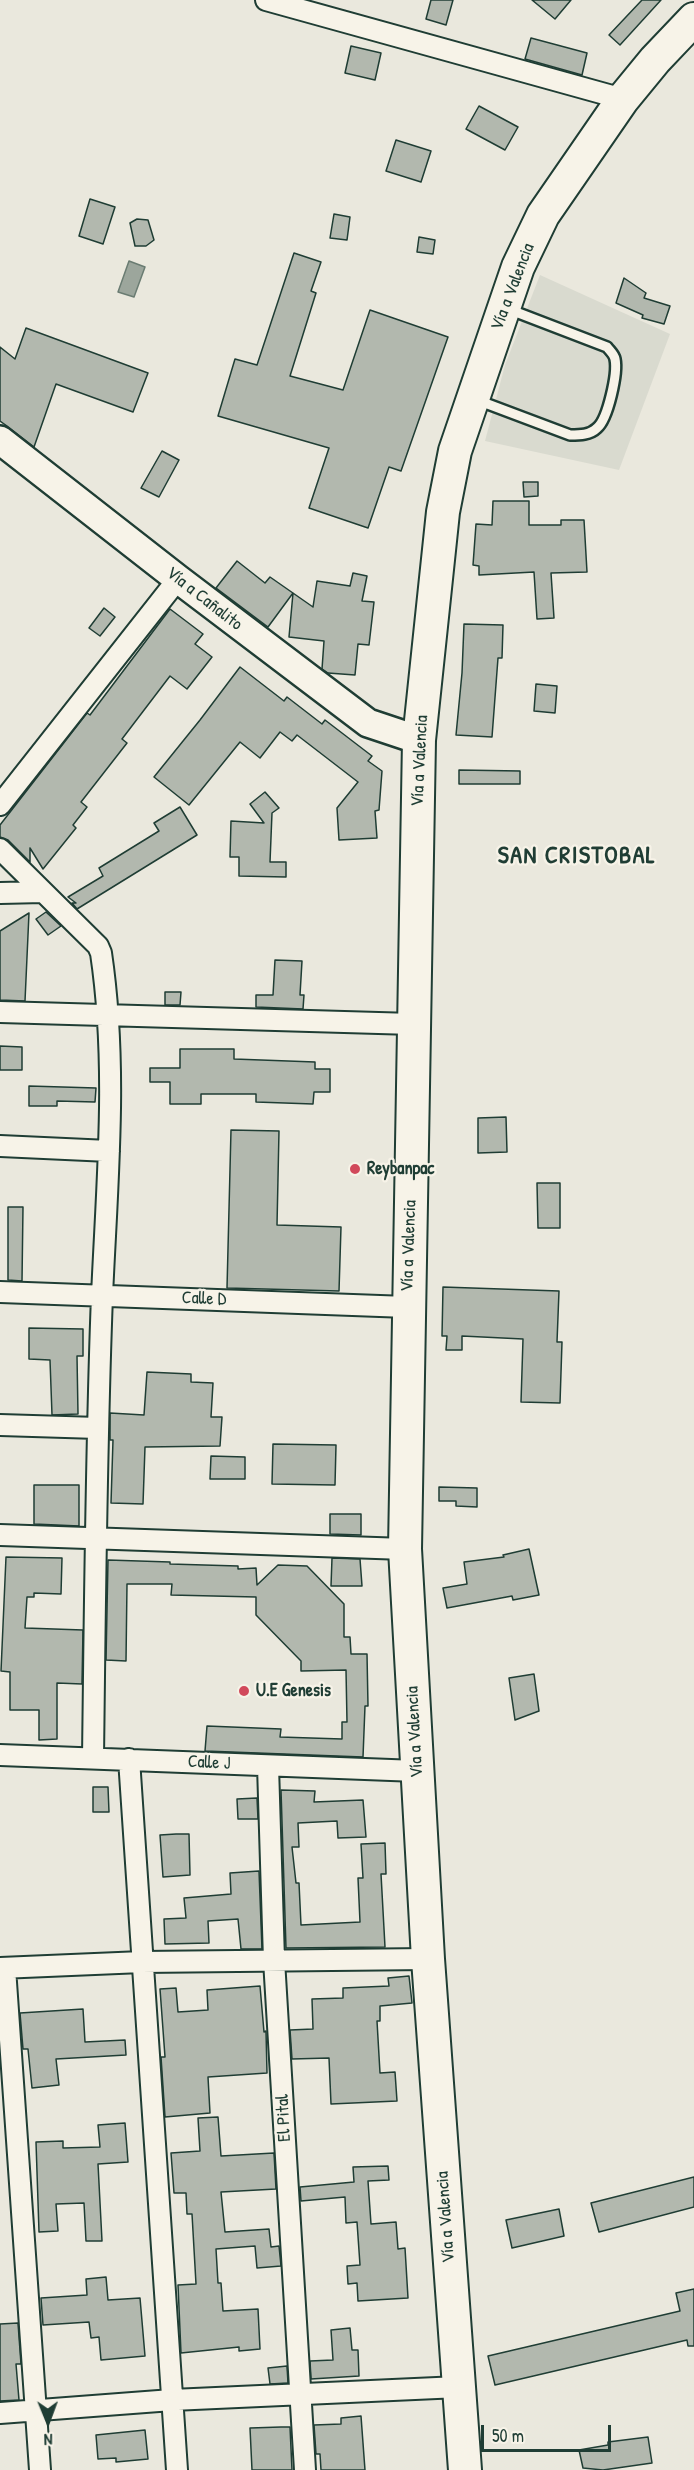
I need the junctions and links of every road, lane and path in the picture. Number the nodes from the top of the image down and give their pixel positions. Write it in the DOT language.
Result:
graph roads {
  1 [pos="266,0"];
  2 [pos="694,19"];
  3 [pos="623,99"];
  4 [pos="504,307"];
  5 [pos="472,398"];
  6 [pos="0,440"];
  7 [pos="178,579"];
  8 [pos="419,740"];
  9 [pos="0,806"];
  10 [pos="0,849"];
  11 [pos="43,892"];
  12 [pos="0,893"];
  13 [pos="0,1012"];
  14 [pos="109,1015"];
  15 [pos="413,1024"];
  16 [pos="0,1146"];
  17 [pos="109,1151"];
  18 [pos="0,1292"];
  19 [pos="102,1295"];
  20 [pos="407,1307"];
  21 [pos="0,1425"];
  22 [pos="98,1428"];
  23 [pos="0,1535"];
  24 [pos="96,1538"];
  25 [pos="405,1549"];
  26 [pos="0,1755"];
  27 [pos="93,1758"];
  28 [pos="129,1759"];
  29 [pos="268,1766"];
  30 [pos="417,1771"];
  31 [pos="428,1959"];
  32 [pos="274,1960"];
  33 [pos="142,1962"];
  34 [pos="2,1968"];
  35 [pos="459,2387"];
  36 [pos="300,2395"];
  37 [pos="172,2400"];
  38 [pos="35,2411"];
  39 [pos="0,2413"];
  40 [pos="40,2470"];
  41 [pos="177,2470"];
  42 [pos="305,2470"];
  43 [pos="465,2470"];
  1 -- 3 [label="street"];
  2 -- 3 [label="highway, Vía a Valencia"];
  3 -- 4 [label="highway, Vía a Valencia"];
  4 -- 5 [label="highway, Vía a Valencia"];
  4 -- 5 [label="lane"];
  5 -- 8 [label="highway, Vía a Valencia"];
  6 -- 7 [label="main road, Vía a Cañalito"];
  7 -- 8 [label="main road, Vía a Cañalito"];
  7 -- 9 [label="street"];
  8 -- 15 [label="highway, Vía a Valencia"];
  10 -- 11 [label="street"];
  11 -- 12 [label="street"];
  11 -- 14 [label="street"];
  13 -- 14 [label="street"];
  14 -- 15 [label="street"];
  14 -- 17 [label="street"];
  15 -- 20 [label="highway, Vía a Valencia"];
  16 -- 17 [label="street"];
  17 -- 19 [label="street"];
  18 -- 19 [label="street, Calle D"];
  19 -- 20 [label="street, Calle D"];
  19 -- 22 [label="street"];
  20 -- 25 [label="highway, Vía a Valencia"];
  21 -- 22 [label="street"];
  22 -- 24 [label="street"];
  23 -- 24 [label="street"];
  24 -- 25 [label="street"];
  24 -- 27 [label="street"];
  25 -- 30 [label="highway, Vía a Valencia"];
  26 -- 27 [label="street, Calle J"];
  27 -- 28 [label="street, Calle J"];
  28 -- 29 [label="street, Calle J"];
  28 -- 33 [label="street"];
  29 -- 30 [label="street, Calle J"];
  29 -- 32 [label="street, El Pital"];
  30 -- 31 [label="highway, Vía a Valencia"];
  31 -- 32 [label="street"];
  31 -- 35 [label="highway, Vía a Valencia"];
  32 -- 33 [label="street"];
  32 -- 36 [label="street, El Pital"];
  33 -- 34 [label="street"];
  33 -- 37 [label="street"];
  34 -- 38 [label="street"];
  35 -- 36 [label="street"];
  35 -- 43 [label="highway, Vía a Valencia"];
  36 -- 37 [label="street"];
  36 -- 42 [label="street, El Pital"];
  37 -- 38 [label="street"];
  37 -- 41 [label="street"];
  38 -- 39 [label="street"];
  38 -- 40 [label="street"];
}
